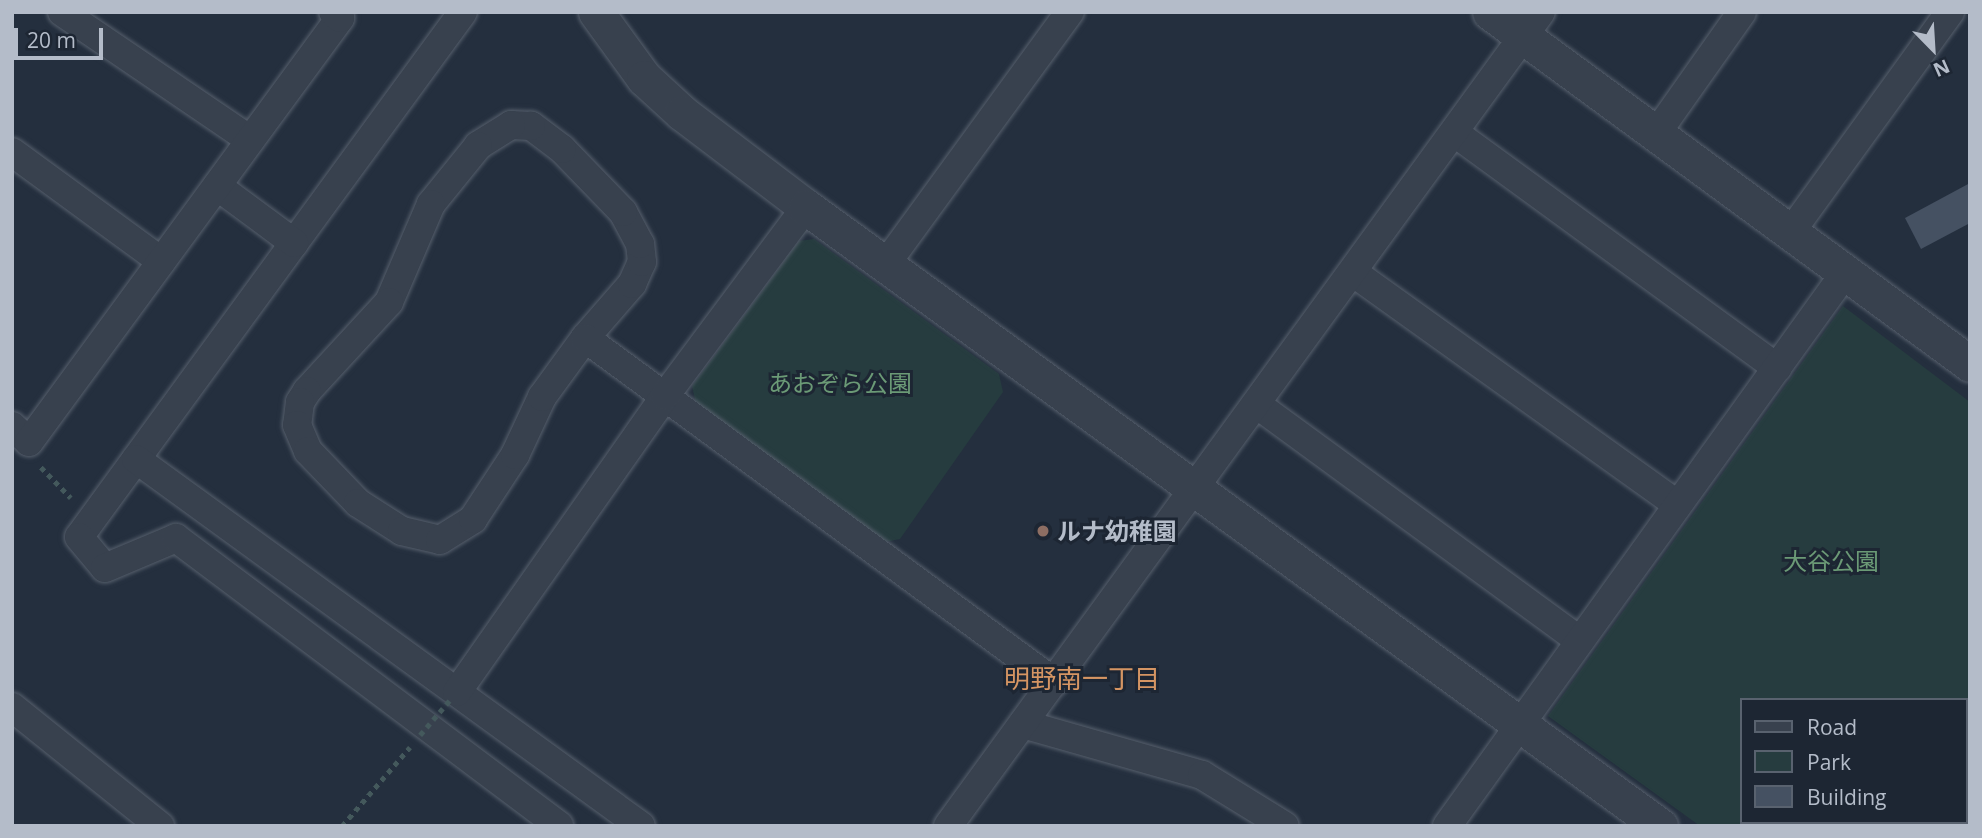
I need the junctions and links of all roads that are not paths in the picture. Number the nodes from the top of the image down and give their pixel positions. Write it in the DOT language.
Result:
graph roads {
  1 [pos="62,12"];
  2 [pos="332,12"];
  3 [pos="463,12"];
  4 [pos="596,12"];
  5 [pos="1070,12"];
  6 [pos="1490,12"];
  7 [pos="1742,12"];
  8 [pos="1950,12"];
  9 [pos="1533,25"];
  10 [pos="1455,133"];
  11 [pos="1656,134"];
  12 [pos="250,140"];
  13 [pos="12,152"];
  14 [pos="216,186"];
  15 [pos="806,208"];
  16 [pos="1790,233"];
  17 [pos="295,243"];
  18 [pos="161,261"];
  19 [pos="886,264"];
  20 [pos="1354,273"];
  21 [pos="1845,273"];
  22 [pos="584,338"];
  23 [pos="1970,364"];
  24 [pos="1777,368"];
  25 [pos="665,396"];
  26 [pos="1259,406"];
  27 [pos="20,434"];
  28 [pos="136,460"];
  29 [pos="1195,489"];
  30 [pos="1678,504"];
  31 [pos="1579,640"];
  32 [pos="1054,682"];
  33 [pos="453,697"];
  34 [pos="12,707"];
  35 [pos="1518,723"];
  36 [pos="1023,724"];
  37 [pos="160,826"];
  38 [pos="559,826"];
  39 [pos="641,826"];
  40 [pos="948,826"];
  41 [pos="1286,826"];
  42 [pos="1447,826"];
  43 [pos="1660,826"];
  1 -- 12 [label="street"];
  2 -- 12 [label="street"];
  3 -- 17 [label="street"];
  4 -- 15 [label="street"];
  5 -- 19 [label="street"];
  6 -- 9 [label="street"];
  7 -- 11 [label="street"];
  8 -- 16 [label="street"];
  9 -- 10 [label="street"];
  9 -- 11 [label="street"];
  10 -- 20 [label="street"];
  10 -- 24 [label="street"];
  11 -- 16 [label="street"];
  12 -- 14 [label="street"];
  13 -- 18 [label="street"];
  14 -- 17 [label="street"];
  14 -- 18 [label="street"];
  15 -- 19 [label="street"];
  15 -- 25 [label="street"];
  16 -- 21 [label="street"];
  17 -- 28 [label="street"];
  18 -- 27 [label="street"];
  19 -- 29 [label="street"];
  20 -- 26 [label="street"];
  20 -- 30 [label="street"];
  21 -- 23 [label="street"];
  21 -- 24 [label="street"];
  22 -- 22 [label="street"];
  22 -- 25 [label="street"];
  24 -- 30 [label="street"];
  25 -- 32 [label="street"];
  25 -- 33 [label="street"];
  26 -- 29 [label="street"];
  26 -- 31 [label="street"];
  28 -- 33 [label="street"];
  28 -- 38 [label="street"];
  29 -- 32 [label="street"];
  29 -- 35 [label="street"];
  30 -- 31 [label="street"];
  31 -- 35 [label="street"];
  32 -- 36 [label="street"];
  33 -- 39 [label="street"];
  34 -- 37 [label="street"];
  35 -- 42 [label="street"];
  35 -- 43 [label="street"];
  36 -- 40 [label="street"];
  36 -- 41 [label="street"];
}
